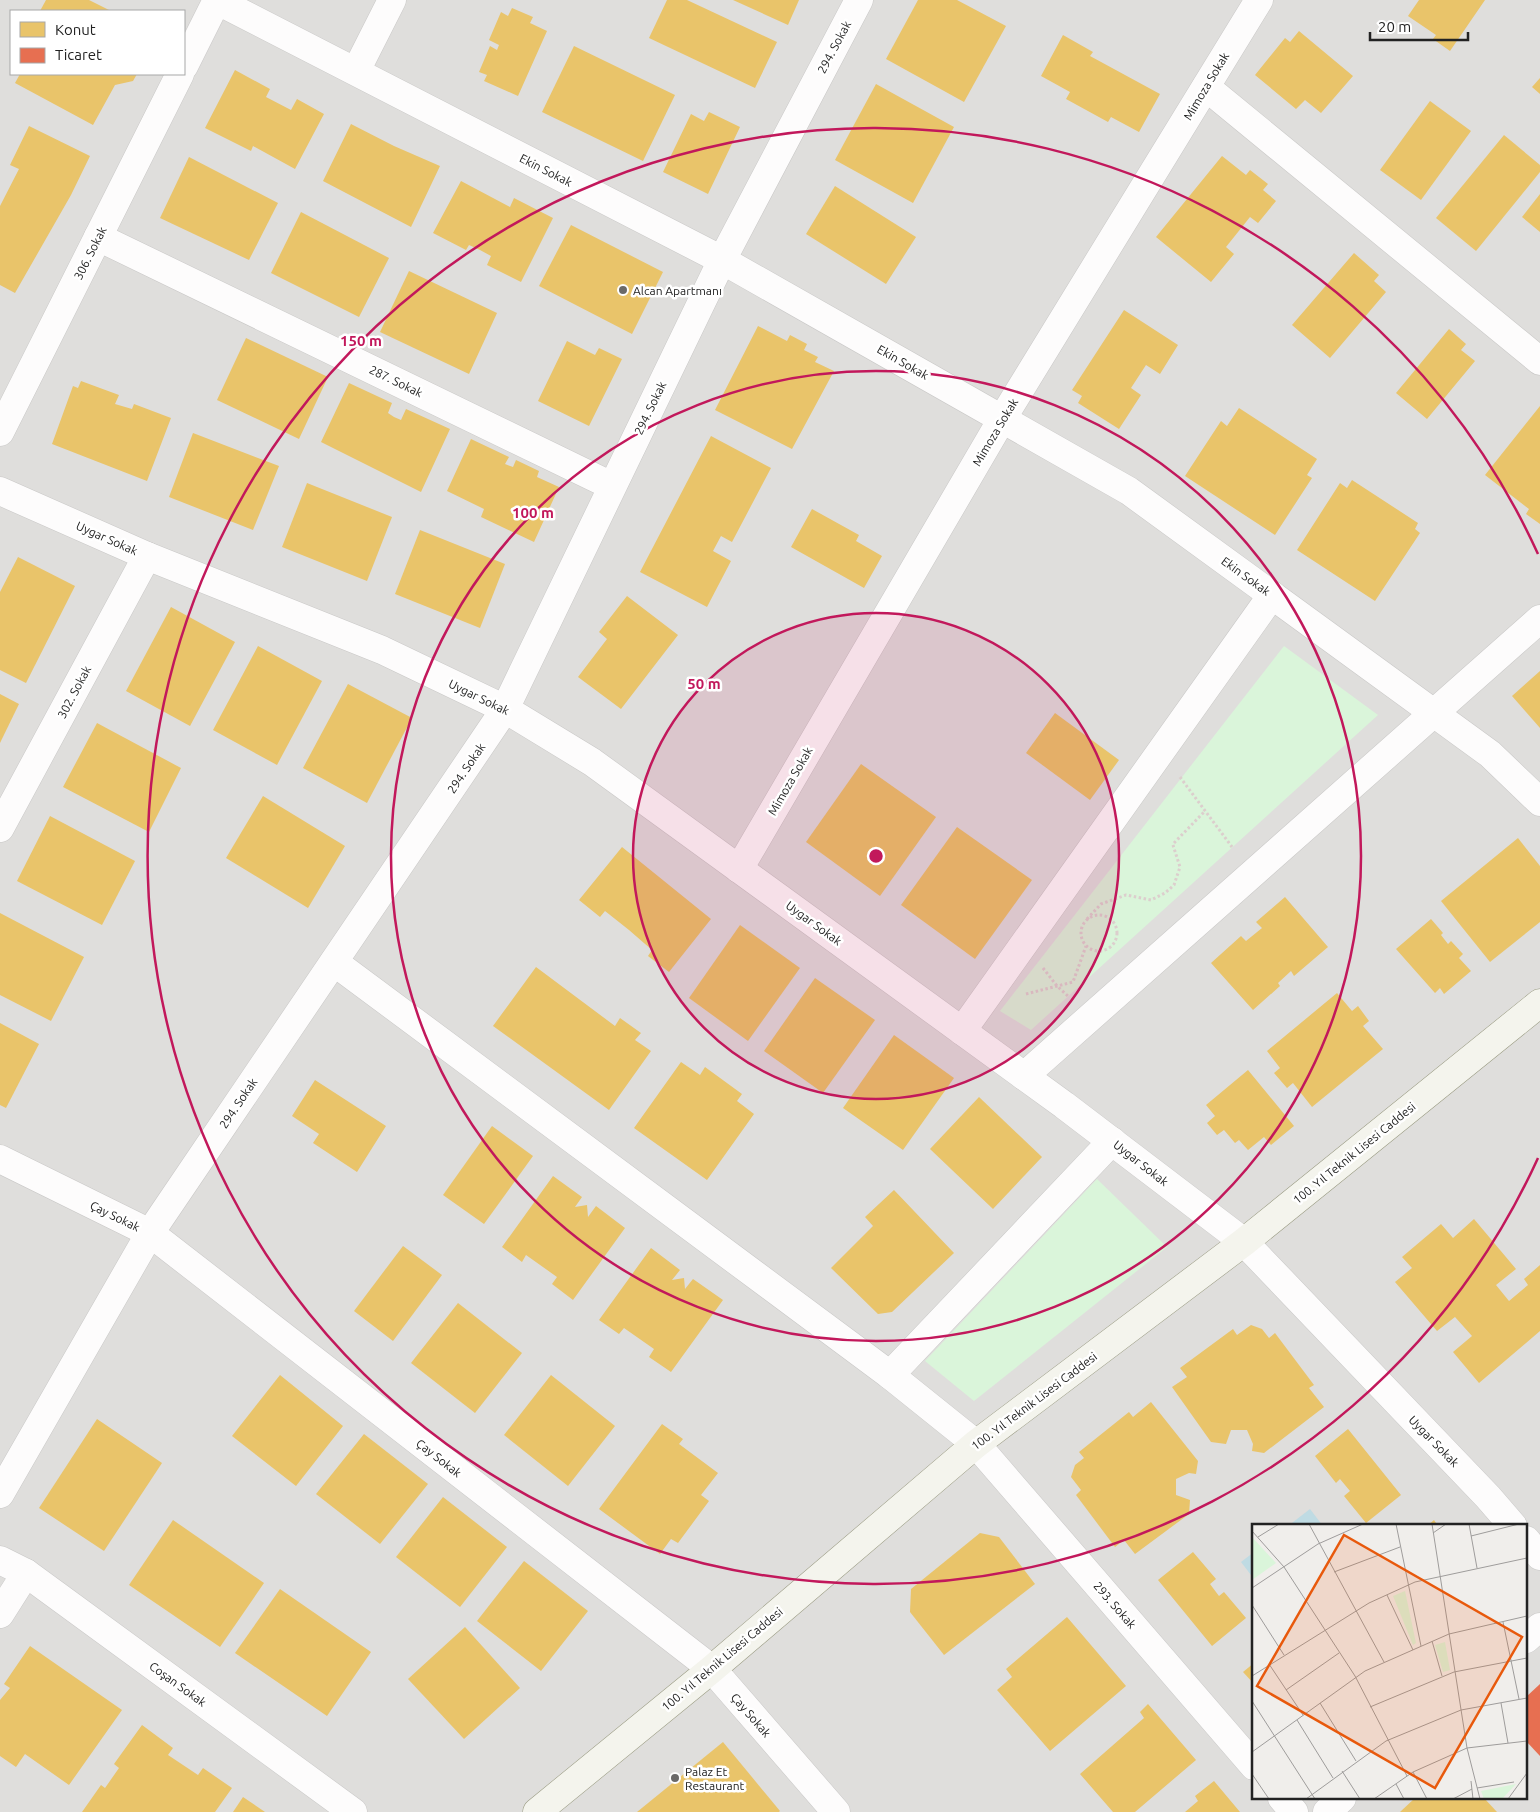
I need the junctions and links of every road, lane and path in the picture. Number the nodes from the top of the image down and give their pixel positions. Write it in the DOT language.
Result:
graph roads {
  1 [pos="216,0"];
  2 [pos="392,0"];
  3 [pos="859,0"];
  4 [pos="1259,0"];
  5 [pos="185,64"];
  6 [pos="356,72"];
  7 [pos="179,75"];
  8 [pos="1206,87"];
  9 [pos="98,236"];
  10 [pos="722,260"];
  11 [pos="1540,361"];
  12 [pos="1002,419"];
  13 [pos="0,432"];
  14 [pos="612,486"];
  15 [pos="0,491"];
  16 [pos="148,556"];
  17 [pos="1272,596"];
  18 [pos="1540,619"];
  19 [pos="505,709"];
  20 [pos="1434,714"];
  21 [pos="1159,754"];
  22 [pos="1540,802"];
  23 [pos="1205,811"];
  24 [pos="0,828"];
  25 [pos="1232,846"];
  26 [pos="739,869"];
  27 [pos="1087,919"];
  28 [pos="1086,946"];
  29 [pos="1021,947"];
  30 [pos="334,962"];
  31 [pos="1056,986"];
  32 [pos="1020,995"];
  33 [pos="1540,1003"];
  34 [pos="1090,1018"];
  35 [pos="962,1031"];
  36 [pos="1024,1076"];
  37 [pos="1112,1141"];
  38 [pos="0,1159"];
  39 [pos="150,1233"];
  40 [pos="1244,1242"];
  41 [pos="890,1375"];
  42 [pos="976,1444"];
  43 [pos="0,1494"];
  44 [pos="1511,1524"];
  45 [pos="1528,1542"];
  46 [pos="1540,1556"];
  47 [pos="0,1560"];
  48 [pos="26,1572"];
  49 [pos="0,1614"];
  50 [pos="1540,1627"];
  51 [pos="1528,1637"];
  52 [pos="712,1669"];
  53 [pos="1252,1764"];
  54 [pos="1284,1800"];
  55 [pos="1340,1800"];
  56 [pos="353,1812"];
  57 [pos="538,1812"];
  58 [pos="836,1812"];
  59 [pos="1294,1812"];
  60 [pos="1326,1812"];
  1 -- 5 [label="street"];
  1 -- 6 [label="street, Ekin Sokak"];
  2 -- 6 [label="street"];
  3 -- 10 [label="street, 294. Sokak"];
  4 -- 8 [label="street, Mimoza Sokak"];
  6 -- 10 [label="street, Ekin Sokak"];
  7 -- 9 [label="street, 306. Sokak"];
  8 -- 11 [label="street"];
  8 -- 12 [label="street, Mimoza Sokak"];
  9 -- 13 [label="street, 306. Sokak"];
  9 -- 14 [label="street, 287. Sokak"];
  10 -- 12 [label="street, Ekin Sokak"];
  10 -- 14 [label="street, 294. Sokak"];
  12 -- 17 [label="street, Ekin Sokak"];
  12 -- 26 [label="street, Mimoza Sokak"];
  14 -- 19 [label="street, 294. Sokak"];
  15 -- 16 [label="street, Uygar Sokak"];
  16 -- 19 [label="street, Uygar Sokak"];
  16 -- 24 [label="street, 302. Sokak"];
  17 -- 20 [label="street, Ekin Sokak"];
  17 -- 21 [label="street"];
  18 -- 20 [label="street"];
  19 -- 26 [label="street, Uygar Sokak"];
  19 -- 30 [label="street, 294. Sokak"];
  20 -- 22 [label="street, Ekin Sokak"];
  20 -- 34 [label="street"];
  21 -- 23 [label="path"];
  21 -- 29 [label="street"];
  23 -- 25 [label="path"];
  23 -- 27 [label="path"];
  26 -- 35 [label="street, Uygar Sokak"];
  27 -- 28 [label="path"];
  27 -- 28 [label="path"];
  28 -- 31 [label="path"];
  29 -- 31 [label="path"];
  29 -- 35 [label="street"];
  30 -- 39 [label="street, 294. Sokak"];
  30 -- 41 [label="street, 293. Sokak"];
  31 -- 32 [label="path"];
  31 -- 34 [label="path"];
  33 -- 40 [label="main road, 100. Yıl Teknik Lisesi Caddesi"];
  34 -- 36 [label="street"];
  35 -- 36 [label="street, Uygar Sokak"];
  36 -- 37 [label="street, Uygar Sokak"];
  37 -- 40 [label="street, Uygar Sokak"];
  37 -- 41 [label="street"];
  38 -- 39 [label="street, Çay Sokak"];
  39 -- 43 [label="street, 294. Sokak"];
  39 -- 52 [label="street, Çay Sokak"];
  40 -- 42 [label="main road, 100. Yıl Teknik Lisesi Caddesi"];
  40 -- 44 [label="street, Uygar Sokak"];
  41 -- 42 [label="street, 293. Sokak"];
  42 -- 52 [label="main road, 100. Yıl Teknik Lisesi Caddesi"];
  42 -- 53 [label="street, 293. Sokak"];
  45 -- 46 [label="street"];
  47 -- 48 [label="street, Coşan Sokak"];
  48 -- 49 [label="street"];
  48 -- 56 [label="street, Coşan Sokak"];
  50 -- 51 [label="street"];
  52 -- 57 [label="main road, 100. Yıl Teknik Lisesi Caddesi"];
  52 -- 58 [label="street, Çay Sokak"];
  54 -- 59 [label="street"];
  55 -- 60 [label="street"];
}
